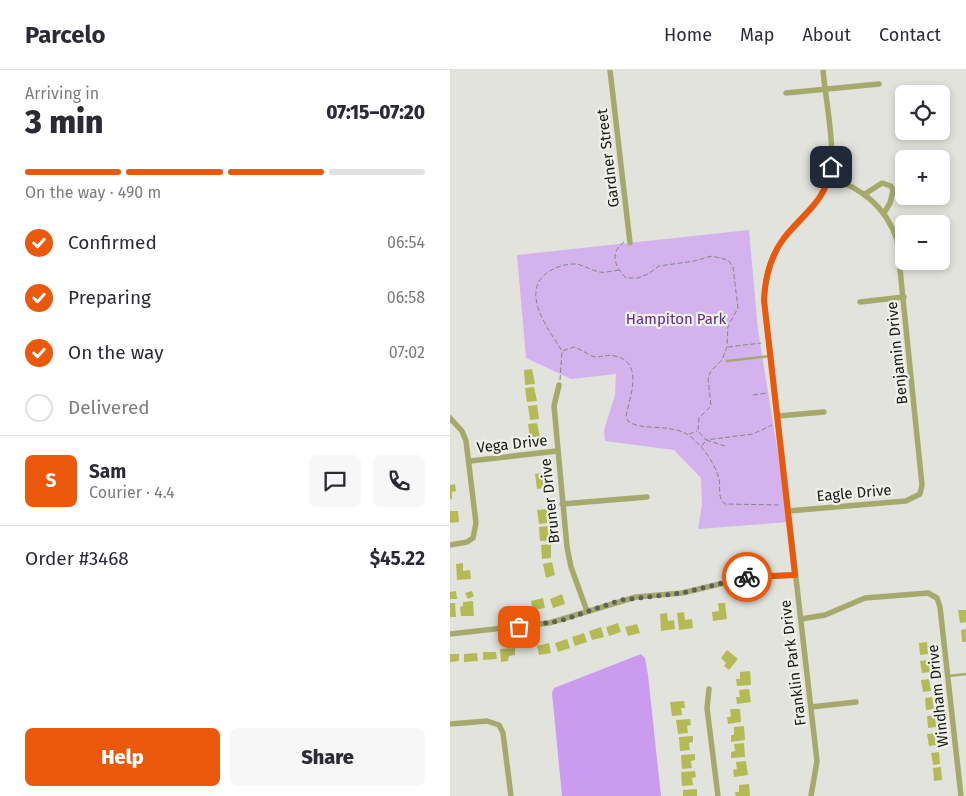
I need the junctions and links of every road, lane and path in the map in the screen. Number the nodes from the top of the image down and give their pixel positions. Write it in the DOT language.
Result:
graph roads {
  1 [pos="610,70"];
  2 [pos="823,70"];
  3 [pos="879,84"];
  4 [pos="824,89"];
  5 [pos="786,93"];
  6 [pos="830,176"];
  7 [pos="865,194"];
  8 [pos="884,213"];
  9 [pos="630,241"];
  10 [pos="619,270"];
  11 [pos="904,297"];
  12 [pos="860,302"];
  13 [pos="761,343"];
  14 [pos="727,347"];
  15 [pos="562,351"];
  16 [pos="772,356"];
  17 [pos="727,362"];
  18 [pos="559,385"];
  19 [pos="767,394"];
  20 [pos="753,395"];
  21 [pos="824,412"];
  22 [pos="778,416"];
  23 [pos="450,418"];
  24 [pos="778,424"];
  25 [pos="698,431"];
  26 [pos="689,435"];
  27 [pos="706,440"];
  28 [pos="725,446"];
  29 [pos="702,447"];
  30 [pos="557,451"];
  31 [pos="470,461"];
  32 [pos="920,494"];
  33 [pos="647,497"];
  34 [pos="562,504"];
  35 [pos="787,508"];
  36 [pos="450,545"];
  37 [pos="795,575"];
  38 [pos="587,611"];
  39 [pos="801,619"];
  40 [pos="450,634"];
  41 [pos="966,674"];
  42 [pos="948,676"];
  43 [pos="709,690"];
  44 [pos="856,702"];
  45 [pos="811,707"];
  46 [pos="450,724"];
  47 [pos="511,796"];
  48 [pos="718,796"];
  49 [pos="811,796"];
  50 [pos="961,796"];
  1 -- 9 [label="street, Gardner Street"];
  2 -- 4 [label="street, Franklin Park Drive"];
  3 -- 4 [label="street"];
  4 -- 5 [label="street"];
  4 -- 6 [label="street, Franklin Park Drive"];
  6 -- 7 [label="street, Benjamin Drive"];
  6 -- 16 [label="street, Franklin Park Drive"];
  7 -- 8 [label="street, Benjamin Drive"];
  7 -- 8 [label="street"];
  8 -- 11 [label="street, Benjamin Drive"];
  9 -- 10 [label="path"];
  10 -- 14 [label="path"];
  10 -- 15 [label="path"];
  11 -- 12 [label="street"];
  11 -- 32 [label="street, Benjamin Drive"];
  13 -- 14 [label="path"];
  14 -- 25 [label="path"];
  15 -- 18 [label="path"];
  15 -- 26 [label="path"];
  16 -- 17 [label="lane"];
  16 -- 22 [label="street, Franklin Park Drive"];
  18 -- 30 [label="street, Bruner Drive"];
  19 -- 20 [label="path"];
  21 -- 22 [label="street"];
  22 -- 24 [label="street, Franklin Park Drive"];
  23 -- 31 [label="street"];
  24 -- 27 [label="path"];
  24 -- 35 [label="street, Franklin Park Drive"];
  25 -- 26 [label="path"];
  25 -- 27 [label="path"];
  26 -- 29 [label="path"];
  27 -- 28 [label="path"];
  27 -- 29 [label="path"];
  29 -- 35 [label="path"];
  30 -- 31 [label="street, Vega Drive"];
  30 -- 34 [label="street, Bruner Drive"];
  31 -- 36 [label="street"];
  32 -- 35 [label="street, Eagle Drive"];
  33 -- 34 [label="street"];
  34 -- 38 [label="street, Bruner Drive"];
  35 -- 37 [label="street, Franklin Park Drive"];
  37 -- 38 [label="street"];
  37 -- 39 [label="street, Franklin Park Drive"];
  38 -- 40 [label="street"];
  39 -- 42 [label="street, Windham Drive"];
  39 -- 45 [label="street, Franklin Park Drive"];
  41 -- 42 [label="lane"];
  42 -- 50 [label="street, Windham Drive"];
  43 -- 48 [label="street"];
  44 -- 45 [label="street"];
  45 -- 49 [label="street, Franklin Park Drive"];
  46 -- 47 [label="street"];
}
